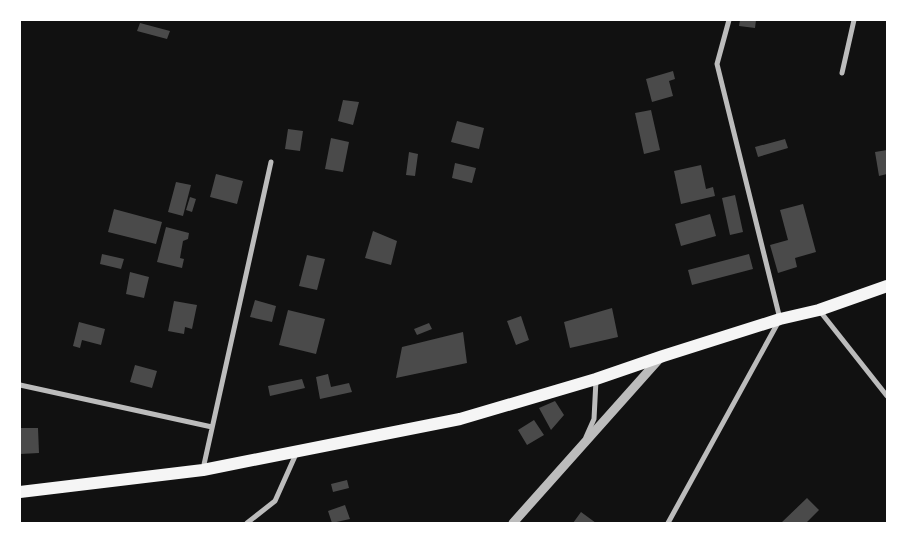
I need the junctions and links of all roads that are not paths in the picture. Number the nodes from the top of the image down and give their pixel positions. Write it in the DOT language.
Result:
graph roads {
  1 [pos="729,20"];
  2 [pos="854,20"];
  3 [pos="842,73"];
  4 [pos="271,162"];
  5 [pos="887,286"];
  6 [pos="819,310"];
  7 [pos="780,319"];
  8 [pos="662,356"];
  9 [pos="596,380"];
  10 [pos="20,385"];
  11 [pos="887,396"];
  12 [pos="212,427"];
  13 [pos="582,448"];
  14 [pos="297,451"];
  15 [pos="203,470"];
  16 [pos="20,492"];
  17 [pos="247,523"];
  18 [pos="513,523"];
  19 [pos="668,523"];
  1 -- 7 [label="street"];
  2 -- 3 [label="street"];
  4 -- 12 [label="street"];
  5 -- 6 [label="main road"];
  6 -- 7 [label="main road"];
  6 -- 11 [label="street"];
  7 -- 8 [label="main road"];
  7 -- 19 [label="street"];
  8 -- 9 [label="main road"];
  8 -- 13 [label="street"];
  9 -- 13 [label="street"];
  9 -- 14 [label="main road"];
  10 -- 12 [label="street"];
  12 -- 15 [label="street"];
  13 -- 18 [label="street"];
  14 -- 15 [label="main road"];
  14 -- 17 [label="street"];
  15 -- 16 [label="main road"];
}
